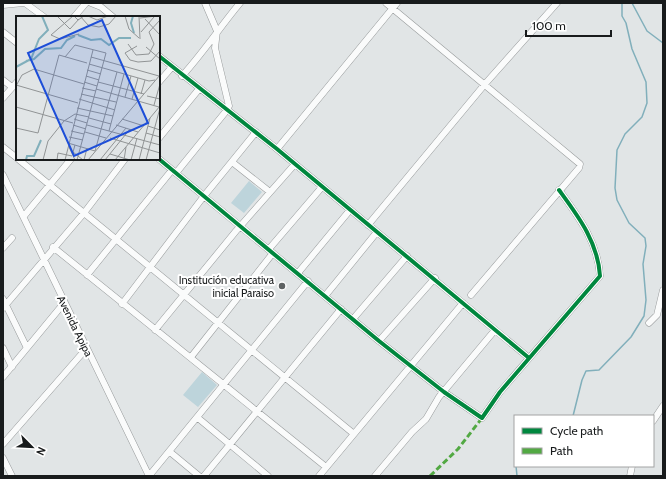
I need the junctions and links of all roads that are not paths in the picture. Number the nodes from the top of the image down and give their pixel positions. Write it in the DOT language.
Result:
graph roads {
  1 [pos="24,3"];
  2 [pos="86,3"];
  3 [pos="91,3"];
  4 [pos="205,3"];
  5 [pos="240,3"];
  6 [pos="386,3"];
  7 [pos="397,3"];
  8 [pos="557,3"];
  9 [pos="3,5"];
  10 [pos="393,9"];
  11 [pos="43,16"];
  12 [pos="75,16"];
  13 [pos="112,16"];
  14 [pos="217,31"];
  15 [pos="3,32"];
  16 [pos="16,43"];
  17 [pos="160,57"];
  18 [pos="172,67"];
  19 [pos="182,76"];
  20 [pos="3,80"];
  21 [pos="160,81"];
  22 [pos="16,83"];
  23 [pos="485,84"];
  24 [pos="12,87"];
  25 [pos="199,89"];
  26 [pos="3,98"];
  27 [pos="227,110"];
  28 [pos="256,132"];
  29 [pos="160,137"];
  30 [pos="3,147"];
  31 [pos="277,149"];
  32 [pos="16,156"];
  33 [pos="21,160"];
  34 [pos="70,160"];
  35 [pos="124,160"];
  36 [pos="159,160"];
  37 [pos="232,162"];
  38 [pos="295,164"];
  39 [pos="174,172"];
  40 [pos="3,175"];
  41 [pos="50,185"];
  42 [pos="322,187"];
  43 [pos="559,190"];
  44 [pos="270,192"];
  45 [pos="204,196"];
  46 [pos="350,210"];
  47 [pos="84,213"];
  48 [pos="24,216"];
  49 [pos="368,225"];
  50 [pos="241,226"];
  51 [pos="377,232"];
  52 [pos="12,238"];
  53 [pos="117,240"];
  54 [pos="53,247"];
  55 [pos="3,248"];
  56 [pos="271,251"];
  57 [pos="407,256"];
  58 [pos="44,260"];
  59 [pos="150,267"];
  60 [pos="298,273"];
  61 [pos="87,275"];
  62 [pos="434,278"];
  63 [pos="308,281"];
  64 [pos="663,290"];
  65 [pos="183,295"];
  66 [pos="471,295"];
  67 [pos="325,296"];
  68 [pos="64,303"];
  69 [pos="463,303"];
  70 [pos="4,304"];
  71 [pos="122,304"];
  72 [pos="341,309"];
  73 [pos="353,319"];
  74 [pos="218,323"];
  75 [pos="650,323"];
  76 [pos="155,330"];
  77 [pos="495,330"];
  78 [pos="379,341"];
  79 [pos="3,348"];
  80 [pos="27,348"];
  81 [pos="86,349"];
  82 [pos="252,350"];
  83 [pos="191,357"];
  84 [pos="529,358"];
  85 [pos="410,365"];
  86 [pos="12,366"];
  87 [pos="3,377"];
  88 [pos="286,378"];
  89 [pos="225,385"];
  90 [pos="444,392"];
  91 [pos="663,406"];
  92 [pos="258,412"];
  93 [pos="198,418"];
  94 [pos="654,420"];
  95 [pos="354,434"];
  96 [pos="3,444"];
  97 [pos="230,445"];
  98 [pos="170,452"];
  99 [pos="3,458"];
  100 [pos="326,467"];
  101 [pos="12,476"];
  102 [pos="149,476"];
  103 [pos="199,476"];
  104 [pos="204,476"];
  105 [pos="268,476"];
  106 [pos="319,476"];
  107 [pos="375,476"];
  1 -- 9 [label="street"];
  1 -- 11 [label="street"];
  2 -- 12 [label="street"];
  3 -- 13 [label="street"];
  4 -- 14 [label="street"];
  5 -- 14 [label="street"];
  6 -- 10 [label="street"];
  7 -- 10 [label="street"];
  8 -- 23 [label="street"];
  10 -- 23 [label="street"];
  10 -- 31 [label="street"];
  14 -- 19 [label="street"];
  14 -- 27 [label="street"];
  15 -- 16 [label="street"];
  17 -- 18 [label="street"];
  18 -- 19 [label="street"];
  18 -- 21 [label="street"];
  19 -- 25 [label="street"];
  20 -- 24 [label="street"];
  22 -- 24 [label="street"];
  23 -- 43 [label="street"];
  23 -- 49 [label="street"];
  24 -- 26 [label="street"];
  25 -- 27 [label="street"];
  25 -- 29 [label="street"];
  27 -- 28 [label="street"];
  27 -- 39 [label="street"];
  28 -- 31 [label="street"];
  28 -- 37 [label="street"];
  30 -- 32 [label="street"];
  31 -- 38 [label="street"];
  33 -- 41 [label="street"];
  34 -- 41 [label="street"];
  35 -- 47 [label="street"];
  36 -- 39 [label="street"];
  37 -- 44 [label="street"];
  37 -- 45 [label="street"];
  38 -- 42 [label="street"];
  38 -- 44 [label="street"];
  39 -- 45 [label="street"];
  39 -- 53 [label="street"];
  40 -- 48 [label="street, Avenida Apipa"];
  41 -- 47 [label="street"];
  41 -- 48 [label="street"];
  42 -- 46 [label="street"];
  42 -- 56 [label="street"];
  43 -- 66 [label="street"];
  43 -- 84 [label="street"];
  44 -- 50 [label="street"];
  45 -- 50 [label="street"];
  45 -- 59 [label="street"];
  46 -- 49 [label="street"];
  46 -- 60 [label="street"];
  47 -- 53 [label="street"];
  47 -- 54 [label="street"];
  48 -- 58 [label="street, Avenida Apipa"];
  49 -- 51 [label="street"];
  50 -- 56 [label="street"];
  50 -- 65 [label="street"];
  51 -- 57 [label="street"];
  51 -- 67 [label="street"];
  52 -- 55 [label="street"];
  53 -- 59 [label="street"];
  53 -- 61 [label="street"];
  54 -- 58 [label="street"];
  54 -- 61 [label="street"];
  56 -- 60 [label="street"];
  56 -- 74 [label="street"];
  57 -- 62 [label="street"];
  57 -- 73 [label="street"];
  58 -- 68 [label="street, Avenida Apipa"];
  58 -- 70 [label="street"];
  59 -- 65 [label="street"];
  59 -- 71 [label="street"];
  60 -- 63 [label="street"];
  61 -- 71 [label="street"];
  62 -- 69 [label="street"];
  62 -- 78 [label="street"];
  63 -- 67 [label="street"];
  63 -- 82 [label="street"];
  64 -- 75 [label="street"];
  65 -- 74 [label="street"];
  65 -- 76 [label="street"];
  67 -- 72 [label="street"];
  68 -- 80 [label="street"];
  68 -- 81 [label="street, Avenida Apipa"];
  69 -- 77 [label="street"];
  69 -- 85 [label="street"];
  70 -- 80 [label="street"];
  71 -- 76 [label="street"];
  72 -- 73 [label="street"];
  72 -- 88 [label="street"];
  73 -- 78 [label="street"];
  74 -- 82 [label="street"];
  74 -- 83 [label="street"];
  76 -- 83 [label="street"];
  77 -- 84 [label="street"];
  77 -- 90 [label="street"];
  78 -- 85 [label="street"];
  79 -- 86 [label="street"];
  80 -- 86 [label="street"];
  81 -- 96 [label="street"];
  81 -- 102 [label="street, Avenida Apipa"];
  82 -- 88 [label="street"];
  82 -- 89 [label="street"];
  83 -- 89 [label="street"];
  84 -- 90 [label="street"];
  85 -- 90 [label="street"];
  85 -- 95 [label="street"];
  86 -- 87 [label="street"];
  88 -- 92 [label="street"];
  88 -- 95 [label="street"];
  89 -- 92 [label="street"];
  89 -- 93 [label="street"];
  90 -- 107 [label="street"];
  91 -- 94 [label="street"];
  92 -- 97 [label="street"];
  92 -- 100 [label="street"];
  93 -- 97 [label="street"];
  93 -- 98 [label="street"];
  95 -- 100 [label="street"];
  97 -- 104 [label="street"];
  97 -- 105 [label="street"];
  98 -- 102 [label="street"];
  98 -- 103 [label="street"];
  99 -- 101 [label="street"];
  100 -- 106 [label="street"];
}
